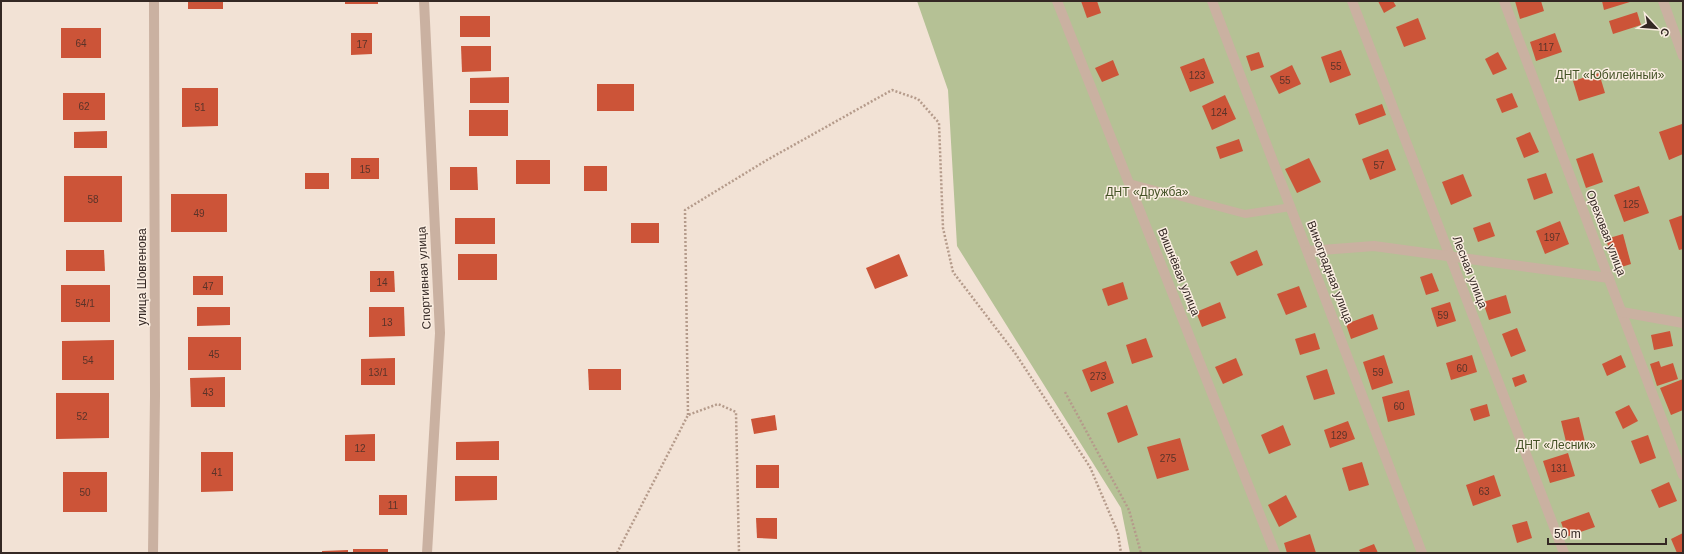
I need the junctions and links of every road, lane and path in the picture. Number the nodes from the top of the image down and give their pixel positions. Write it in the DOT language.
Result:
graph roads {
  1 [pos="154,1"];
  2 [pos="424,1"];
  3 [pos="1057,1"];
  4 [pos="1212,1"];
  5 [pos="1352,1"];
  6 [pos="1504,1"];
  7 [pos="1663,1"];
  8 [pos="1683,56"];
  9 [pos="1130,183"];
  10 [pos="1291,207"];
  11 [pos="1308,251"];
  12 [pos="1451,258"];
  13 [pos="1609,278"];
  14 [pos="1622,312"];
  15 [pos="1683,323"];
  16 [pos="1065,392"];
  17 [pos="688,415"];
  18 [pos="1683,475"];
  19 [pos="154,553"];
  20 [pos="427,553"];
  21 [pos="617,553"];
  22 [pos="739,553"];
  23 [pos="1121,553"];
  24 [pos="1141,553"];
  25 [pos="1275,553"];
  26 [pos="1422,553"];
  27 [pos="1564,553"];
  1 -- 19 [label="street, улица Шовгенова"];
  2 -- 20 [label="street, Спортивная улица"];
  3 -- 9 [label="street, Вишнёвая улица"];
  4 -- 10 [label="street, Виноградная улица"];
  5 -- 12 [label="street, Лесная улица"];
  6 -- 13 [label="street, Ореховая улица"];
  7 -- 8 [label="street"];
  9 -- 10 [label="lane"];
  9 -- 25 [label="street, Вишнёвая улица"];
  10 -- 11 [label="street, Виноградная улица"];
  11 -- 12 [label="street"];
  11 -- 26 [label="street, Виноградная улица"];
  12 -- 13 [label="street"];
  12 -- 27 [label="street, Лесная улица"];
  13 -- 14 [label="street, Ореховая улица"];
  14 -- 15 [label="street"];
  14 -- 18 [label="street, Ореховая улица"];
  16 -- 24 [label="path"];
  17 -- 21 [label="path"];
  17 -- 22 [label="path"];
  17 -- 23 [label="path"];
}
